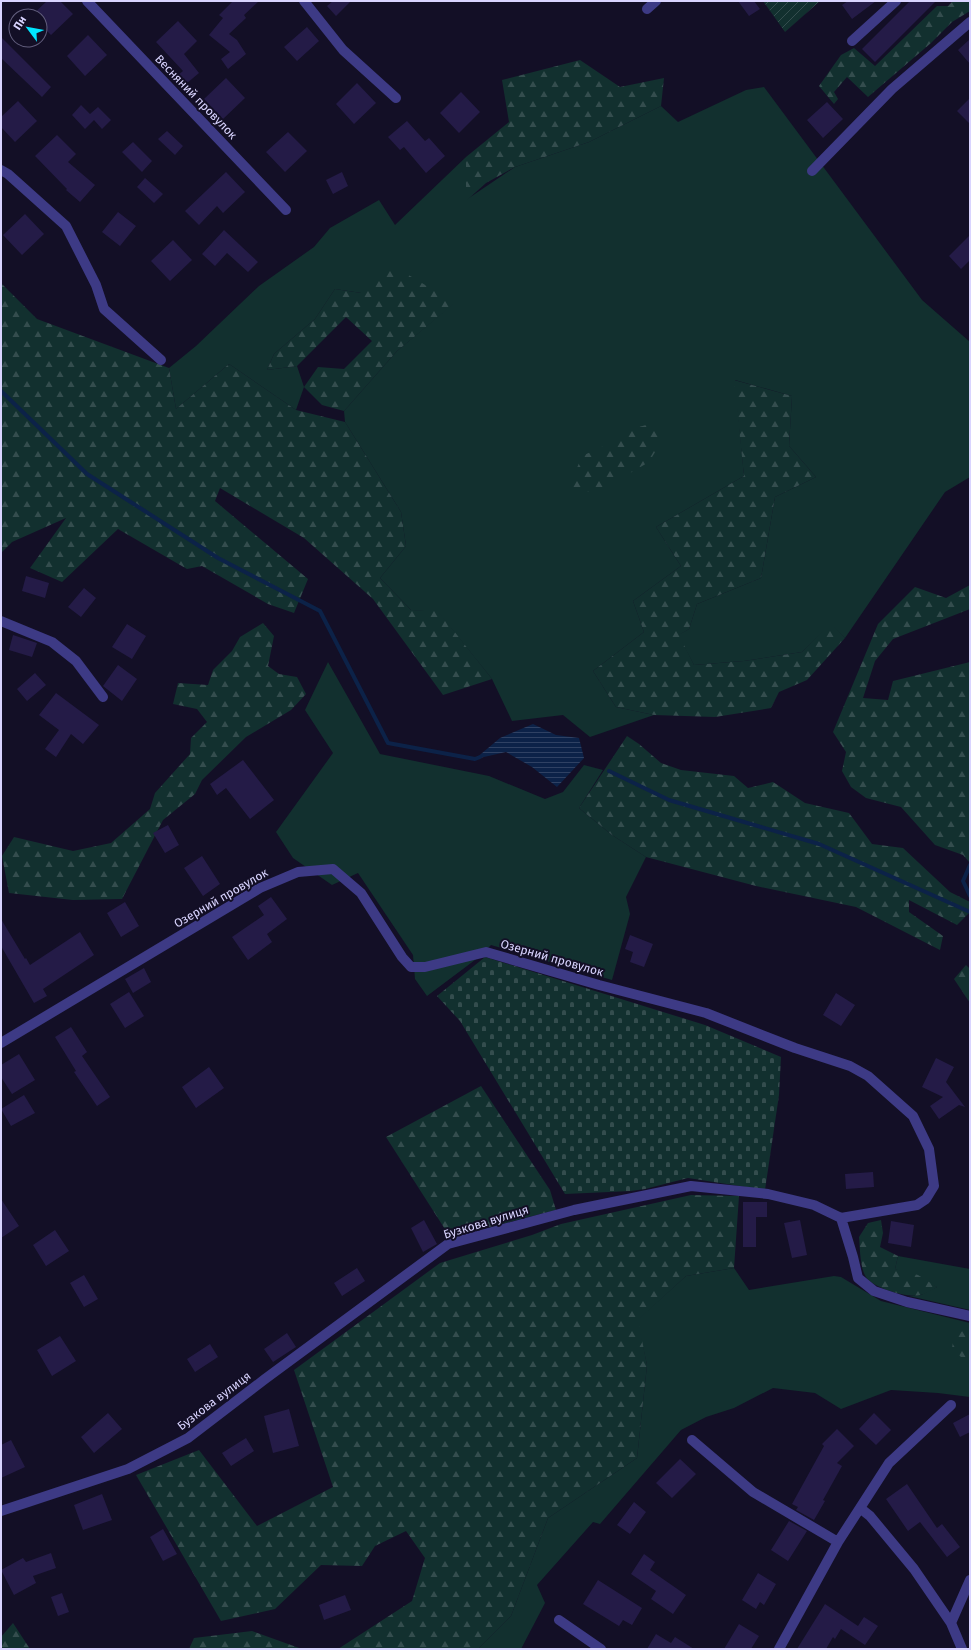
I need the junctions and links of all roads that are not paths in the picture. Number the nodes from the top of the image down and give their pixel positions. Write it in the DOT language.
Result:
graph roads {
  1 [pos="87,1"];
  2 [pos="304,1"];
  3 [pos="656,1"];
  4 [pos="896,1"];
  5 [pos="647,9"];
  6 [pos="970,22"];
  7 [pos="852,41"];
  8 [pos="396,98"];
  9 [pos="1,170"];
  10 [pos="812,171"];
  11 [pos="286,210"];
  12 [pos="161,360"];
  13 [pos="1,621"];
  14 [pos="103,697"];
  15 [pos="1,1043"];
  16 [pos="840,1218"];
  17 [pos="970,1316"];
  18 [pos="951,1406"];
  19 [pos="692,1440"];
  20 [pos="860,1508"];
  21 [pos="1,1511"];
  22 [pos="838,1542"];
  23 [pos="970,1580"];
  24 [pos="559,1620"];
  25 [pos="951,1623"];
  26 [pos="601,1649"];
  27 [pos="779,1649"];
  28 [pos="962,1649"];
  1 -- 11 [label="street, Весняний провулок"];
  2 -- 8 [label="street"];
  3 -- 5 [label="street"];
  4 -- 7 [label="street"];
  6 -- 10 [label="street"];
  9 -- 12 [label="street"];
  13 -- 14 [label="street"];
  15 -- 16 [label="street, Озерний провулок"];
  16 -- 17 [label="street"];
  16 -- 21 [label="street, Бузкова вулиця"];
  18 -- 20 [label="street"];
  19 -- 22 [label="street"];
  20 -- 22 [label="street"];
  20 -- 25 [label="street"];
  22 -- 27 [label="street"];
  23 -- 25 [label="street"];
  24 -- 26 [label="street"];
  25 -- 28 [label="street"];
}
